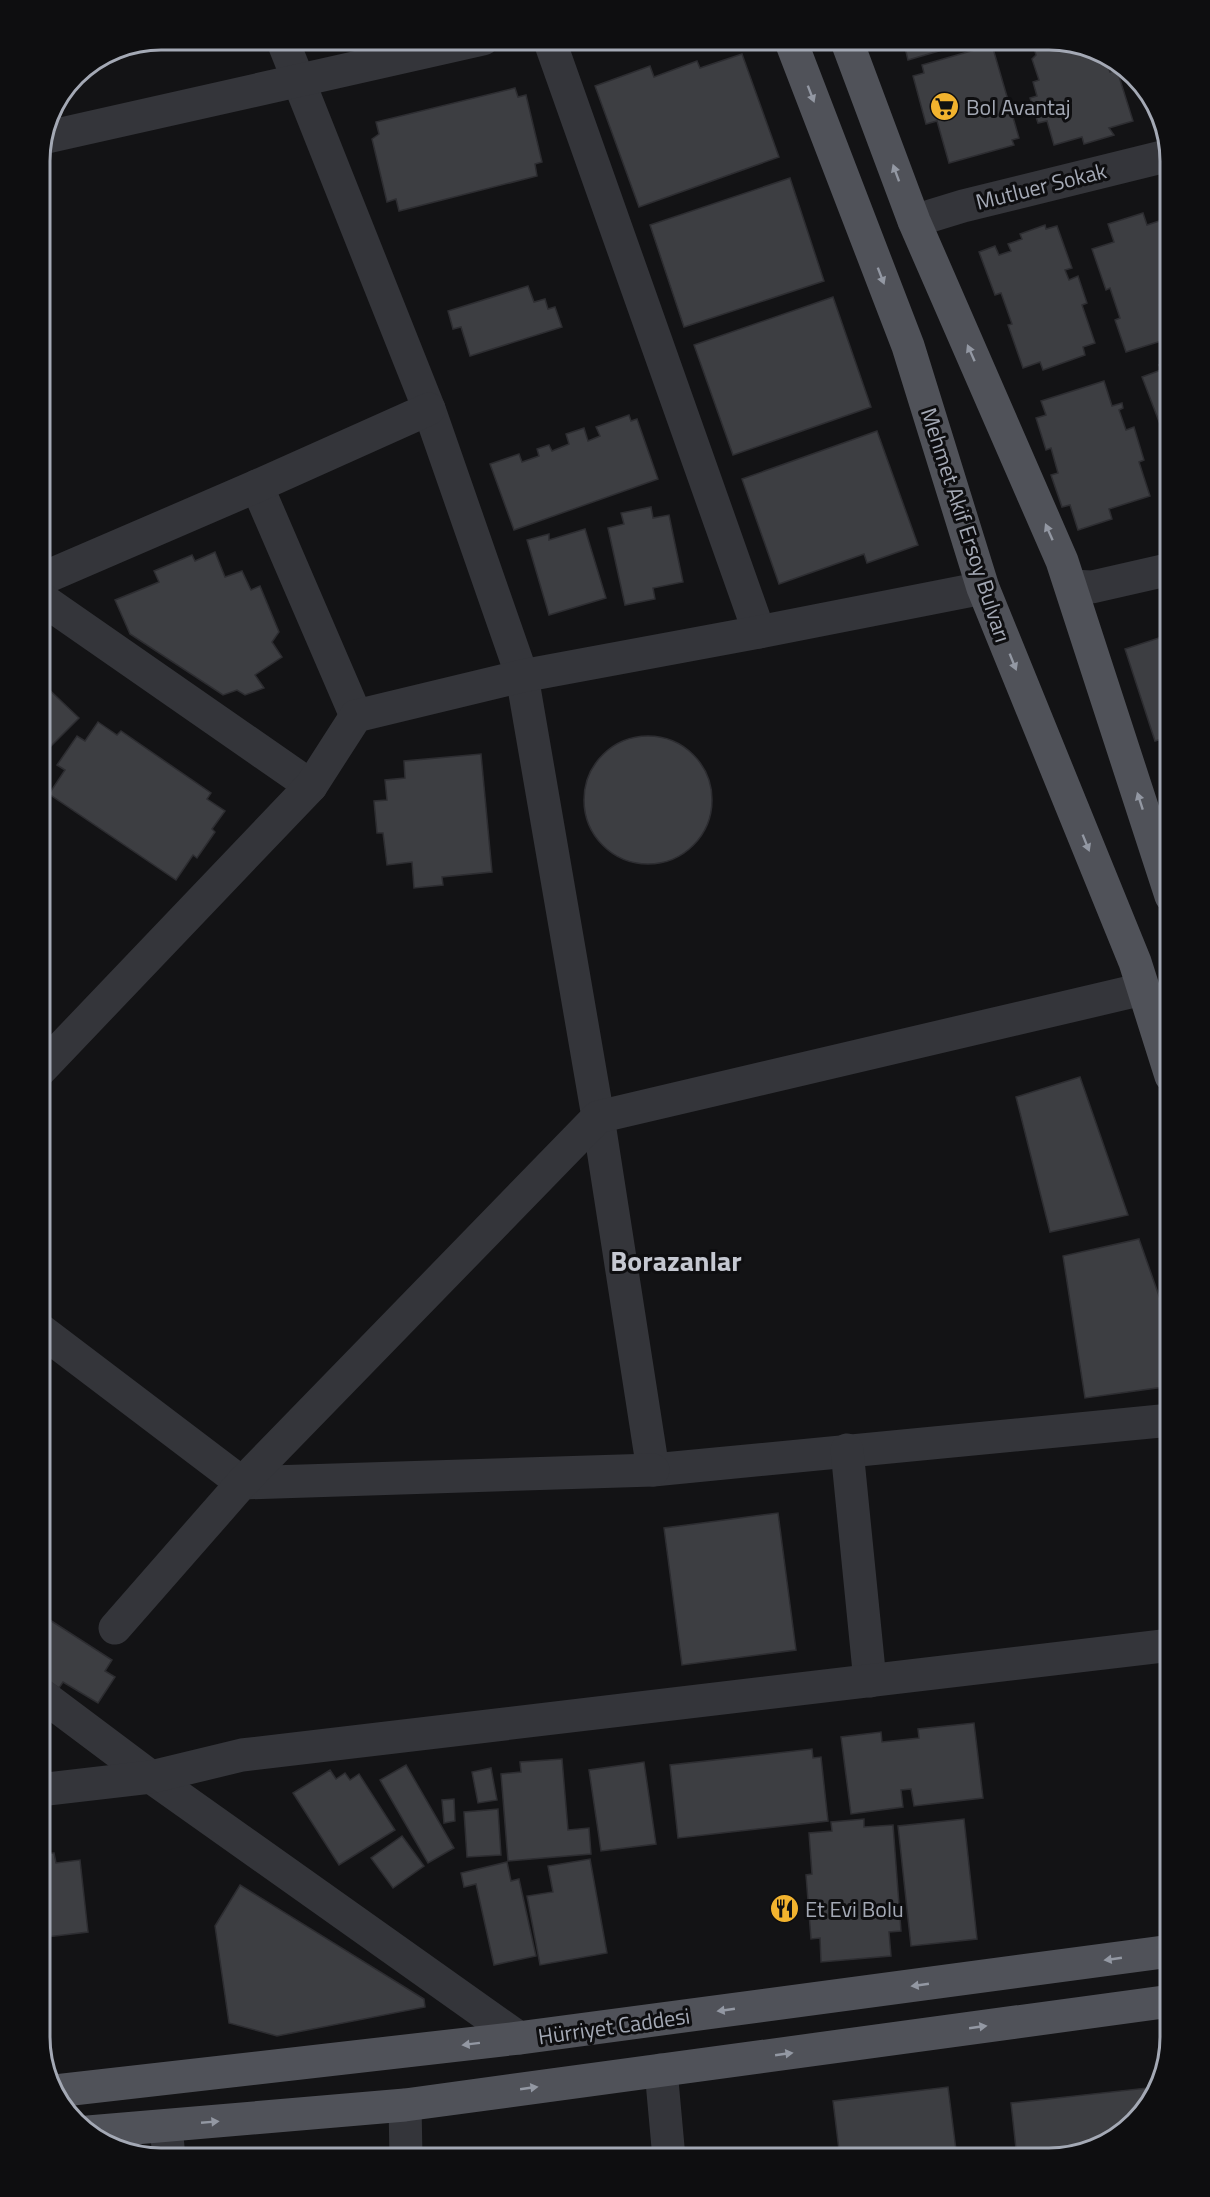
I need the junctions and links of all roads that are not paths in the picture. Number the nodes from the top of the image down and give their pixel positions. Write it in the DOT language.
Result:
graph roads {
  1 [pos="286,50"];
  2 [pos="435,50"];
  3 [pos="553,50"];
  4 [pos="794,50"];
  5 [pos="850,50"];
  6 [pos="298,81"];
  7 [pos="52,136"];
  8 [pos="1160,157"];
  9 [pos="914,221"];
  10 [pos="429,409"];
  11 [pos="257,486"];
  12 [pos="1160,572"];
  13 [pos="50,575"];
  14 [pos="1071,586"];
  15 [pos="983,588"];
  16 [pos="50,605"];
  17 [pos="759,633"];
  18 [pos="522,676"];
  19 [pos="356,716"];
  20 [pos="311,786"];
  21 [pos="1160,862"];
  22 [pos="1143,989"];
  23 [pos="1160,1042"];
  24 [pos="50,1059"];
  25 [pos="598,1118"];
  26 [pos="50,1337"];
  27 [pos="1160,1421"];
  28 [pos="847,1450"];
  29 [pos="652,1470"];
  30 [pos="242,1483"];
  31 [pos="114,1628"];
  32 [pos="1160,1647"];
  33 [pos="870,1681"];
  34 [pos="50,1701"];
  35 [pos="151,1777"];
  36 [pos="50,1789"];
  37 [pos="1160,1952"];
  38 [pos="1160,2002"];
  39 [pos="519,2038"];
  40 [pos="661,2070"];
  41 [pos="63,2090"];
  42 [pos="405,2105"];
  43 [pos="166,2126"];
  44 [pos="102,2131"];
  45 [pos="168,2147"];
  46 [pos="406,2147"];
  47 [pos="668,2148"];
  1 -- 6 [label="street"];
  2 -- 6 [label="street"];
  3 -- 17 [label="street"];
  4 -- 15 [label="main road, Mehmet Akif Ersoy Bulvarı, one-way"];
  9 -- 5 [label="main road, one-way"];
  6 -- 7 [label="street"];
  6 -- 10 [label="street"];
  8 -- 9 [label="street, Mutluer Sokak"];
  14 -- 9 [label="main road, one-way"];
  10 -- 11 [label="street"];
  10 -- 18 [label="street"];
  11 -- 13 [label="street"];
  11 -- 19 [label="street"];
  12 -- 14 [label="street"];
  21 -- 14 [label="main road, one-way"];
  15 -- 17 [label="street"];
  15 -- 22 [label="main road, Mehmet Akif Ersoy Bulvarı, one-way"];
  16 -- 20 [label="street"];
  17 -- 18 [label="street"];
  18 -- 19 [label="street"];
  18 -- 25 [label="street"];
  19 -- 20 [label="street"];
  20 -- 24 [label="street"];
  22 -- 23 [label="main road, Mehmet Akif Ersoy Bulvarı"];
  22 -- 25 [label="street"];
  25 -- 29 [label="street"];
  25 -- 30 [label="street"];
  26 -- 30 [label="street"];
  27 -- 28 [label="street"];
  28 -- 29 [label="street"];
  28 -- 33 [label="street"];
  29 -- 30 [label="street"];
  30 -- 31 [label="street"];
  32 -- 33 [label="street"];
  33 -- 35 [label="street"];
  34 -- 35 [label="street"];
  35 -- 36 [label="street"];
  35 -- 39 [label="street"];
  37 -- 39 [label="main road, Hürriyet Caddesi, one-way"];
  40 -- 38 [label="main road, one-way"];
  39 -- 41 [label="main road, Hürriyet Caddesi, one-way"];
  42 -- 40 [label="main road, one-way"];
  40 -- 47 [label="street"];
  43 -- 42 [label="main road, one-way"];
  42 -- 46 [label="street"];
  43 -- 44 [label="main road"];
  43 -- 45 [label="street"];
}
